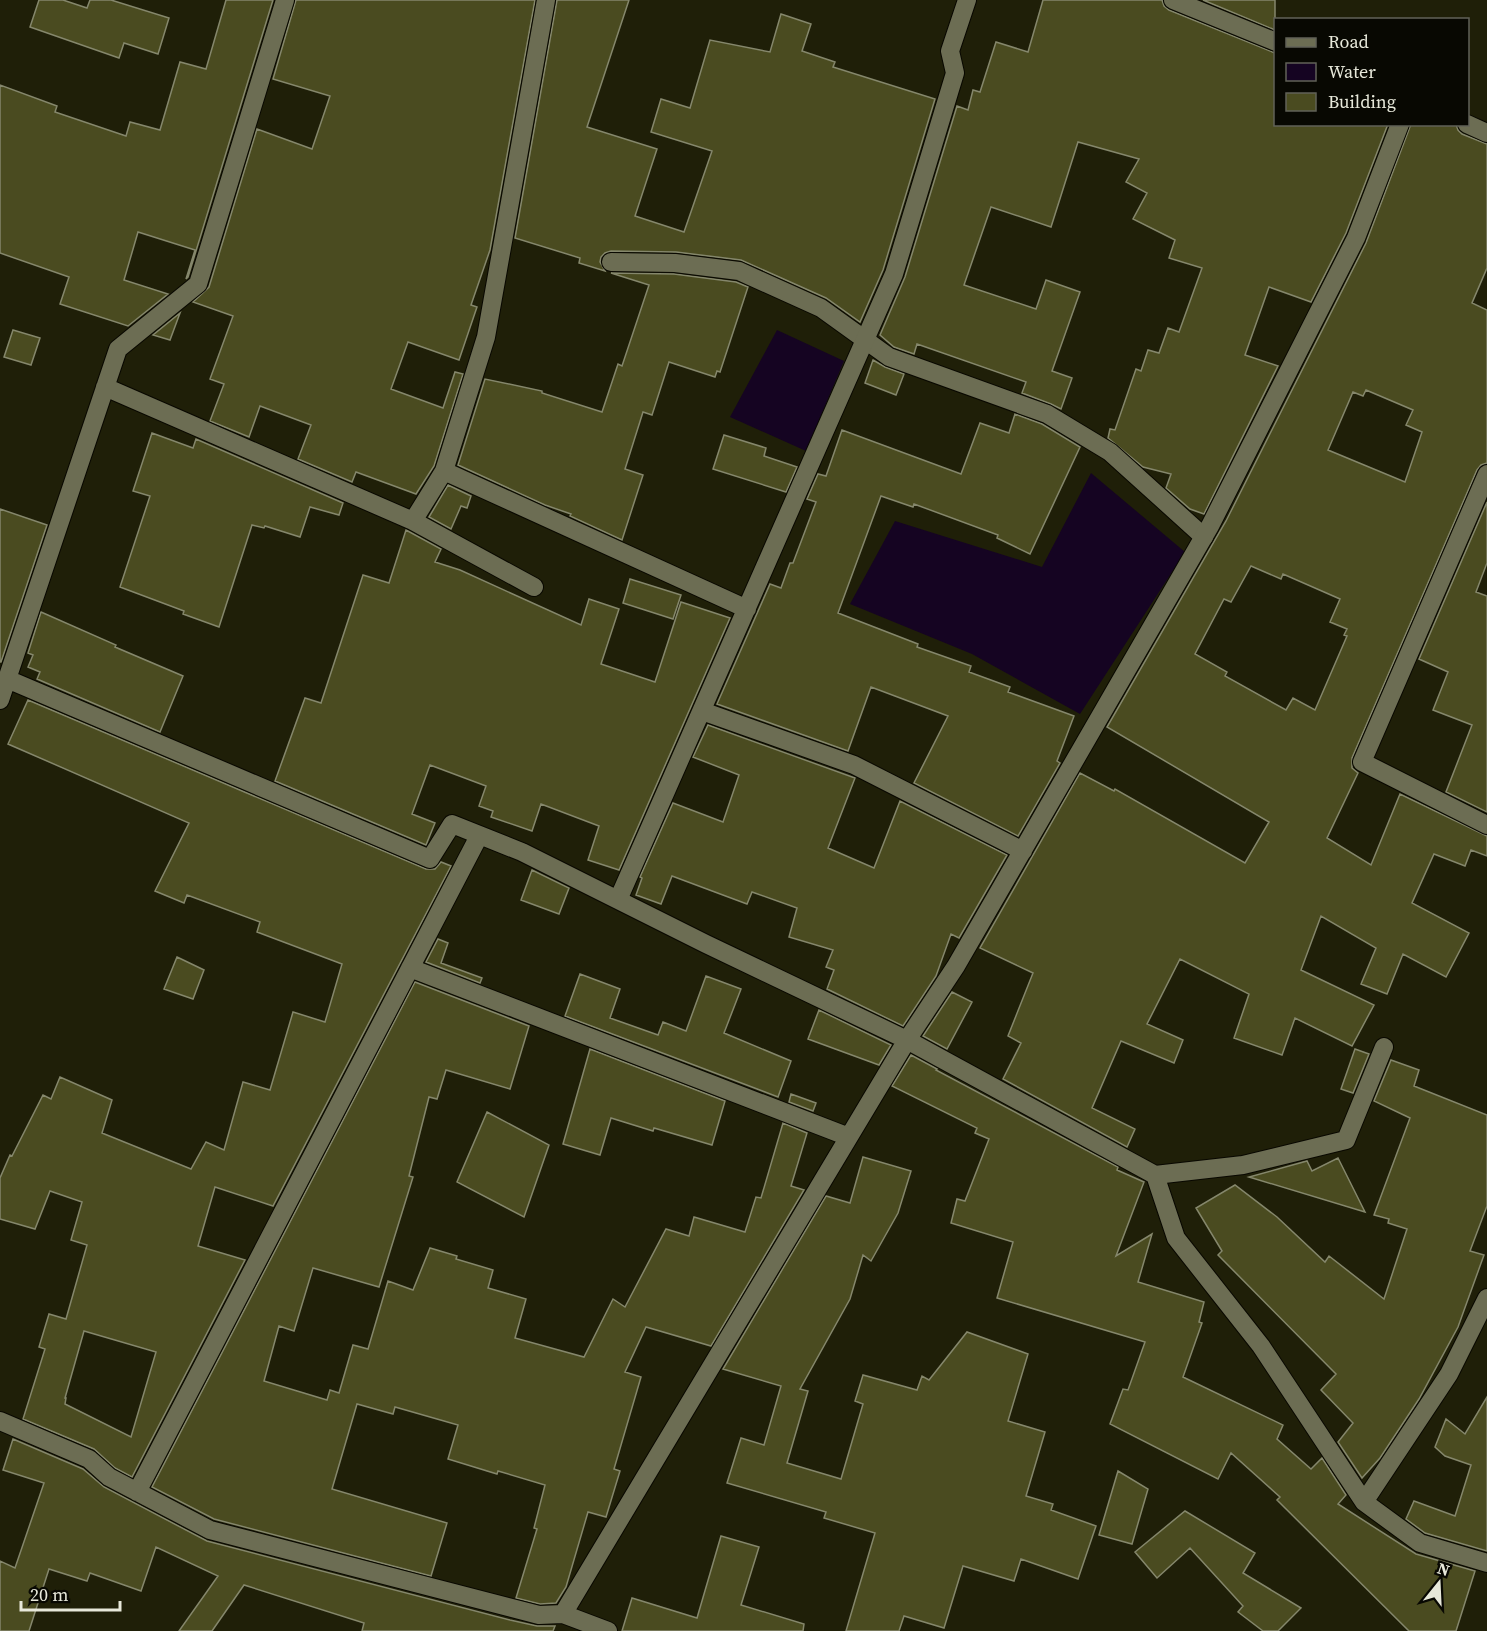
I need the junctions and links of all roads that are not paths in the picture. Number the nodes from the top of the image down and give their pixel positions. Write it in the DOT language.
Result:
graph roads {
  1 [pos="285,0"];
  2 [pos="546,0"];
  3 [pos="967,0"];
  4 [pos="1173,0"];
  5 [pos="1274,42"];
  6 [pos="1469,125"];
  7 [pos="1399,126"];
  8 [pos="1487,133"];
  9 [pos="611,262"];
  10 [pos="866,338"];
  11 [pos="105,387"];
  12 [pos="444,471"];
  13 [pos="1487,474"];
  14 [pos="413,520"];
  15 [pos="1204,537"];
  16 [pos="534,587"];
  17 [pos="747,609"];
  18 [pos="7,654"];
  19 [pos="7,679"];
  20 [pos="0,700"];
  21 [pos="702,711"];
  22 [pos="1487,825"];
  23 [pos="479,836"];
  24 [pos="1023,851"];
  25 [pos="618,900"];
  26 [pos="410,968"];
  27 [pos="908,1040"];
  28 [pos="1384,1047"];
  29 [pos="849,1137"];
  30 [pos="1155,1175"];
  31 [pos="1487,1298"];
  32 [pos="0,1421"];
  33 [pos="137,1492"];
  34 [pos="1364,1502"];
  35 [pos="1487,1563"];
  36 [pos="563,1614"];
  37 [pos="608,1631"];
  1 -- 11 [label="street"];
  2 -- 12 [label="street"];
  3 -- 10 [label="street"];
  4 -- 5 [label="street"];
  6 -- 8 [label="street"];
  7 -- 15 [label="street"];
  9 -- 10 [label="street"];
  10 -- 15 [label="street"];
  10 -- 17 [label="street"];
  11 -- 14 [label="street"];
  11 -- 18 [label="street"];
  12 -- 14 [label="street"];
  12 -- 17 [label="street"];
  13 -- 22 [label="street"];
  14 -- 16 [label="street"];
  15 -- 24 [label="street"];
  17 -- 21 [label="street"];
  18 -- 19 [label="street"];
  19 -- 20 [label="street"];
  19 -- 23 [label="street"];
  21 -- 24 [label="street"];
  21 -- 25 [label="street"];
  23 -- 25 [label="street"];
  23 -- 26 [label="street"];
  24 -- 27 [label="street"];
  25 -- 27 [label="street"];
  26 -- 29 [label="street"];
  26 -- 33 [label="street"];
  27 -- 29 [label="street"];
  27 -- 30 [label="street"];
  28 -- 30 [label="street"];
  29 -- 36 [label="street"];
  30 -- 34 [label="street"];
  31 -- 34 [label="street"];
  32 -- 33 [label="street"];
  33 -- 36 [label="street"];
  34 -- 35 [label="street"];
  36 -- 37 [label="street"];
}
